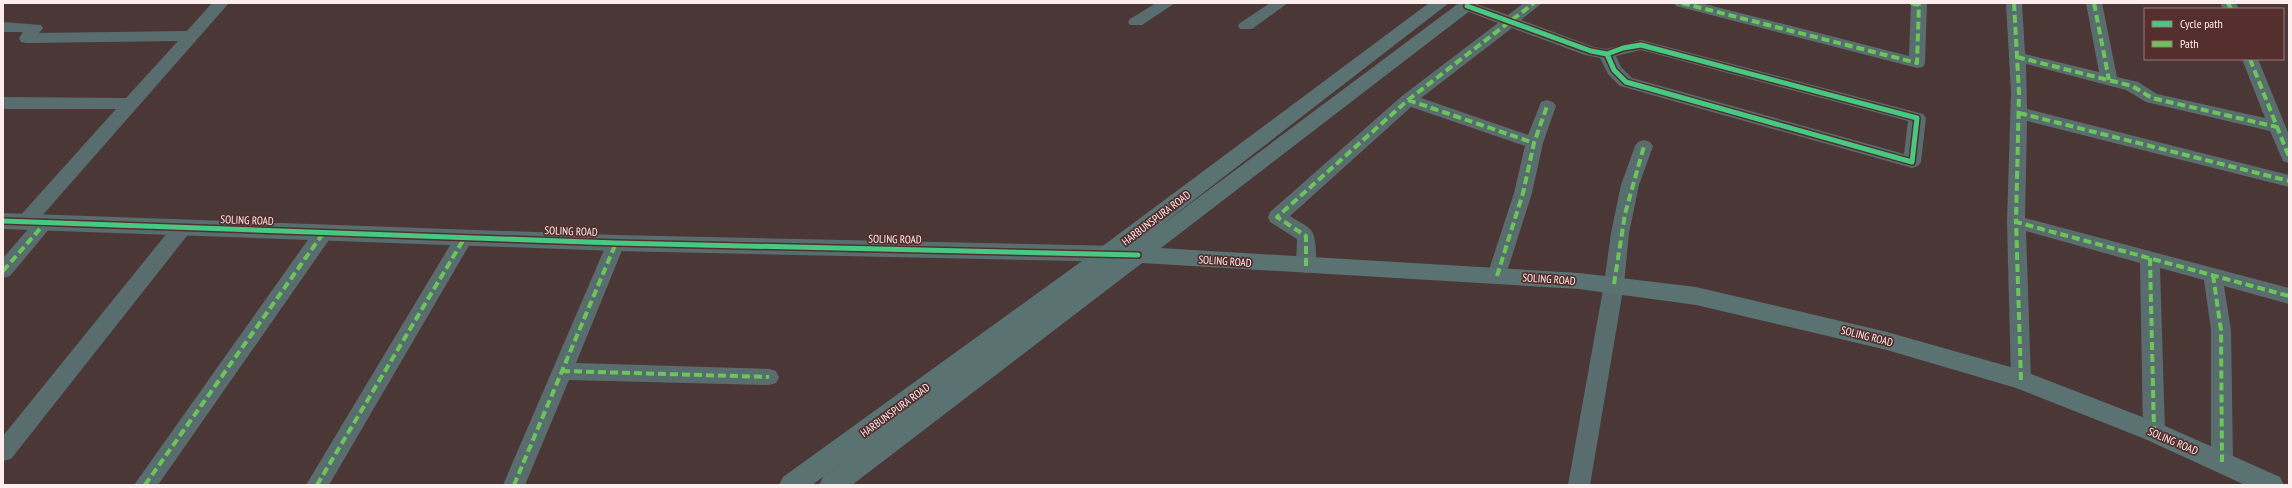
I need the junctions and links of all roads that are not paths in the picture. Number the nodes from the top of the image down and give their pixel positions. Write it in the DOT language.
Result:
graph roads {
  1 [pos="221,3"];
  2 [pos="1167,3"];
  3 [pos="1280,3"];
  4 [pos="1440,3"];
  5 [pos="1534,3"];
  6 [pos="1682,3"];
  7 [pos="2014,3"];
  8 [pos="2094,3"];
  9 [pos="1916,4"];
  10 [pos="1469,5"];
  11 [pos="1136,22"];
  12 [pos="1509,23"];
  13 [pos="3,26"];
  14 [pos="1246,26"];
  15 [pos="191,36"];
  16 [pos="1607,54"];
  17 [pos="2017,57"];
  18 [pos="2250,60"];
  19 [pos="2109,80"];
  20 [pos="1408,100"];
  21 [pos="3,103"];
  22 [pos="132,104"];
  23 [pos="1547,106"];
  24 [pos="2019,112"];
  25 [pos="2277,127"];
  26 [pos="1534,143"];
  27 [pos="1644,146"];
  28 [pos="2289,157"];
  29 [pos="2289,181"];
  30 [pos="3,221"];
  31 [pos="36,222"];
  32 [pos="2016,222"];
  33 [pos="183,227"];
  34 [pos="324,232"];
  35 [pos="465,237"];
  36 [pos="616,242"];
  37 [pos="1108,254"];
  38 [pos="1138,255"];
  39 [pos="2150,258"];
  40 [pos="1306,266"];
  41 [pos="3,271"];
  42 [pos="2213,275"];
  43 [pos="1497,276"];
  44 [pos="1614,284"];
  45 [pos="2289,296"];
  46 [pos="562,371"];
  47 [pos="769,377"];
  48 [pos="2022,380"];
  49 [pos="2154,432"];
  50 [pos="3,452"];
  51 [pos="2222,462"];
  52 [pos="145,485"];
  53 [pos="317,485"];
  54 [pos="514,485"];
  55 [pos="792,485"];
  56 [pos="832,485"];
  57 [pos="1580,485"];
  58 [pos="2271,485"];
  1 -- 15 [label="street"];
  2 -- 11 [label="street"];
  3 -- 14 [label="street"];
  4 -- 37 [label="main road, HARBUNSPURA ROAD"];
  5 -- 12 [label="street"];
  6 -- 9 [label="street"];
  7 -- 17 [label="street"];
  8 -- 19 [label="street"];
  10 -- 12 [label="street"];
  10 -- 38 [label="main road, HARBUNSPURA ROAD"];
  12 -- 16 [label="street"];
  12 -- 20 [label="street"];
  13 -- 15 [label="street"];
  15 -- 22 [label="street"];
  16 -- 16 [label="street"];
  17 -- 19 [label="street"];
  17 -- 24 [label="street"];
  18 -- 25 [label="street"];
  19 -- 25 [label="street"];
  20 -- 26 [label="street"];
  20 -- 40 [label="street"];
  21 -- 22 [label="street"];
  22 -- 31 [label="street"];
  23 -- 26 [label="street"];
  24 -- 29 [label="street"];
  24 -- 32 [label="street"];
  25 -- 28 [label="street"];
  26 -- 43 [label="street"];
  27 -- 44 [label="street"];
  30 -- 31 [label="street, SOLING ROAD"];
  31 -- 33 [label="street, SOLING ROAD"];
  31 -- 41 [label="street"];
  32 -- 39 [label="street"];
  32 -- 48 [label="street"];
  33 -- 34 [label="street, SOLING ROAD"];
  33 -- 50 [label="street"];
  34 -- 35 [label="street, SOLING ROAD"];
  34 -- 52 [label="street"];
  35 -- 36 [label="street, SOLING ROAD"];
  35 -- 53 [label="street"];
  36 -- 37 [label="street, SOLING ROAD"];
  36 -- 46 [label="street"];
  37 -- 38 [label="street, SOLING ROAD"];
  37 -- 55 [label="main road, HARBUNSPURA ROAD"];
  38 -- 40 [label="main road, SOLING ROAD"];
  38 -- 56 [label="main road, HARBUNSPURA ROAD"];
  39 -- 42 [label="street"];
  39 -- 49 [label="street"];
  40 -- 43 [label="main road, SOLING ROAD"];
  42 -- 45 [label="street"];
  42 -- 51 [label="street"];
  43 -- 44 [label="main road, SOLING ROAD"];
  44 -- 48 [label="main road, SOLING ROAD"];
  44 -- 57 [label="street"];
  46 -- 47 [label="street"];
  46 -- 54 [label="street"];
  48 -- 49 [label="main road, SOLING ROAD"];
  49 -- 51 [label="main road, SOLING ROAD"];
  51 -- 58 [label="main road, SOLING ROAD"];
}
